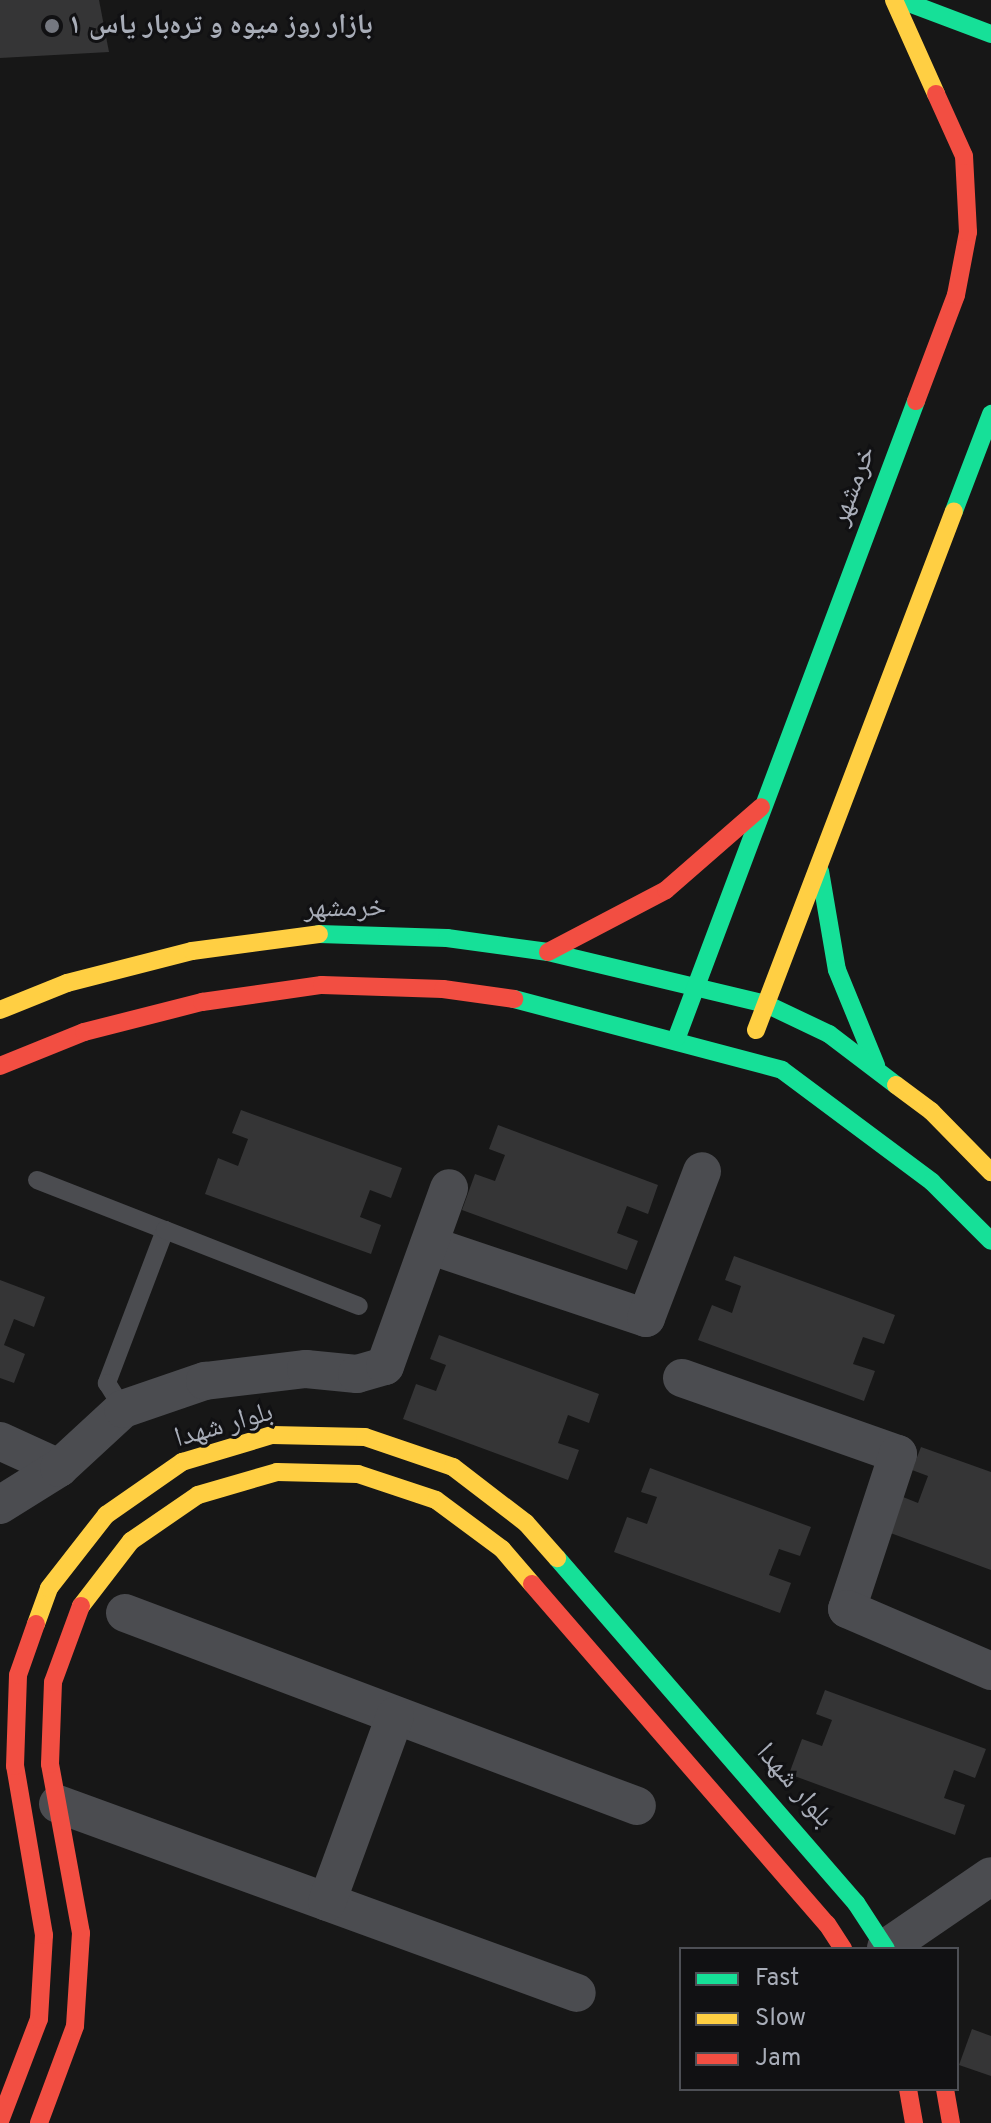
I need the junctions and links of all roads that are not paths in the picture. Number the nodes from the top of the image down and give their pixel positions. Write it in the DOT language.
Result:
graph roads {
  1 [pos="894,0"];
  2 [pos="901,0"];
  3 [pos="991,34"];
  4 [pos="991,414"];
  5 [pos="765,803"];
  6 [pos="819,869"];
  7 [pos="548,952"];
  8 [pos="695,987"];
  9 [pos="766,1004"];
  10 [pos="0,1010"];
  11 [pos="677,1037"];
  12 [pos="745,1058"];
  13 [pos="0,1066"];
  14 [pos="879,1071"];
  15 [pos="702,1171"];
  16 [pos="991,1172"];
  17 [pos="37,1180"];
  18 [pos="449,1188"];
  19 [pos="165,1230"];
  20 [pos="991,1241"];
  21 [pos="429,1245"];
  22 [pos="359,1306"];
  23 [pos="682,1378"];
  24 [pos="123,1409"];
  25 [pos="0,1441"];
  26 [pos="59,1468"];
  27 [pos="0,1505"];
  28 [pos="125,1613"];
  29 [pos="611,1617"];
  30 [pos="584,1641"];
  31 [pos="991,1671"];
  32 [pos="395,1716"];
  33 [pos="22,1734"];
  34 [pos="58,1804"];
  35 [pos="637,1806"];
  36 [pos="68,1864"];
  37 [pos="32,1866"];
  38 [pos="991,1876"];
  39 [pos="327,1902"];
  40 [pos="842,1947"];
  41 [pos="885,1947"];
  42 [pos="889,1947"];
  43 [pos="577,1993"];
  44 [pos="908,2091"];
  45 [pos="945,2091"];
  46 [pos="0,2121"];
  47 [pos="39,2123"];
  48 [pos="914,2123"];
  49 [pos="951,2123"];
  1 -- 5 [label="main road, خرمشهر"];
  2 -- 3 [label="main road"];
  4 -- 6 [label="main road"];
  5 -- 7 [label="main road"];
  5 -- 8 [label="main road, خرمشهر"];
  6 -- 9 [label="main road"];
  6 -- 14 [label="main road"];
  7 -- 8 [label="main road, خرمشهر"];
  7 -- 10 [label="main road, خرمشهر"];
  8 -- 9 [label="main road, خرمشهر"];
  8 -- 11 [label="main road, خرمشهر"];
  9 -- 12 [label="main road"];
  9 -- 14 [label="main road, خرمشهر"];
  11 -- 12 [label="main road"];
  11 -- 13 [label="main road"];
  12 -- 20 [label="main road"];
  14 -- 16 [label="main road, خرمشهر"];
  15 -- 21 [label="street"];
  17 -- 19 [label="lane"];
  18 -- 21 [label="street"];
  19 -- 22 [label="lane"];
  19 -- 24 [label="lane"];
  21 -- 24 [label="street"];
  23 -- 31 [label="street"];
  24 -- 26 [label="street"];
  25 -- 26 [label="street"];
  26 -- 27 [label="street"];
  28 -- 32 [label="street"];
  29 -- 30 [label="main road"];
  29 -- 33 [label="main road, بلوار شهدا"];
  29 -- 41 [label="main road, بلوار شهدا"];
  30 -- 33 [label="main road, بلوار شهدا"];
  30 -- 40 [label="main road, بلوار شهدا"];
  32 -- 35 [label="street"];
  32 -- 39 [label="street"];
  33 -- 34 [label="main road, بلوار شهدا"];
  33 -- 37 [label="main road, بلوار شهدا"];
  34 -- 36 [label="main road, بلوار شهدا"];
  34 -- 39 [label="street"];
  36 -- 37 [label="main road"];
  36 -- 47 [label="main road, بلوار شهدا"];
  37 -- 46 [label="main road, بلوار شهدا"];
  38 -- 42 [label="street"];
  39 -- 43 [label="street"];
  44 -- 48 [label="main road"];
  45 -- 49 [label="main road"];
}
